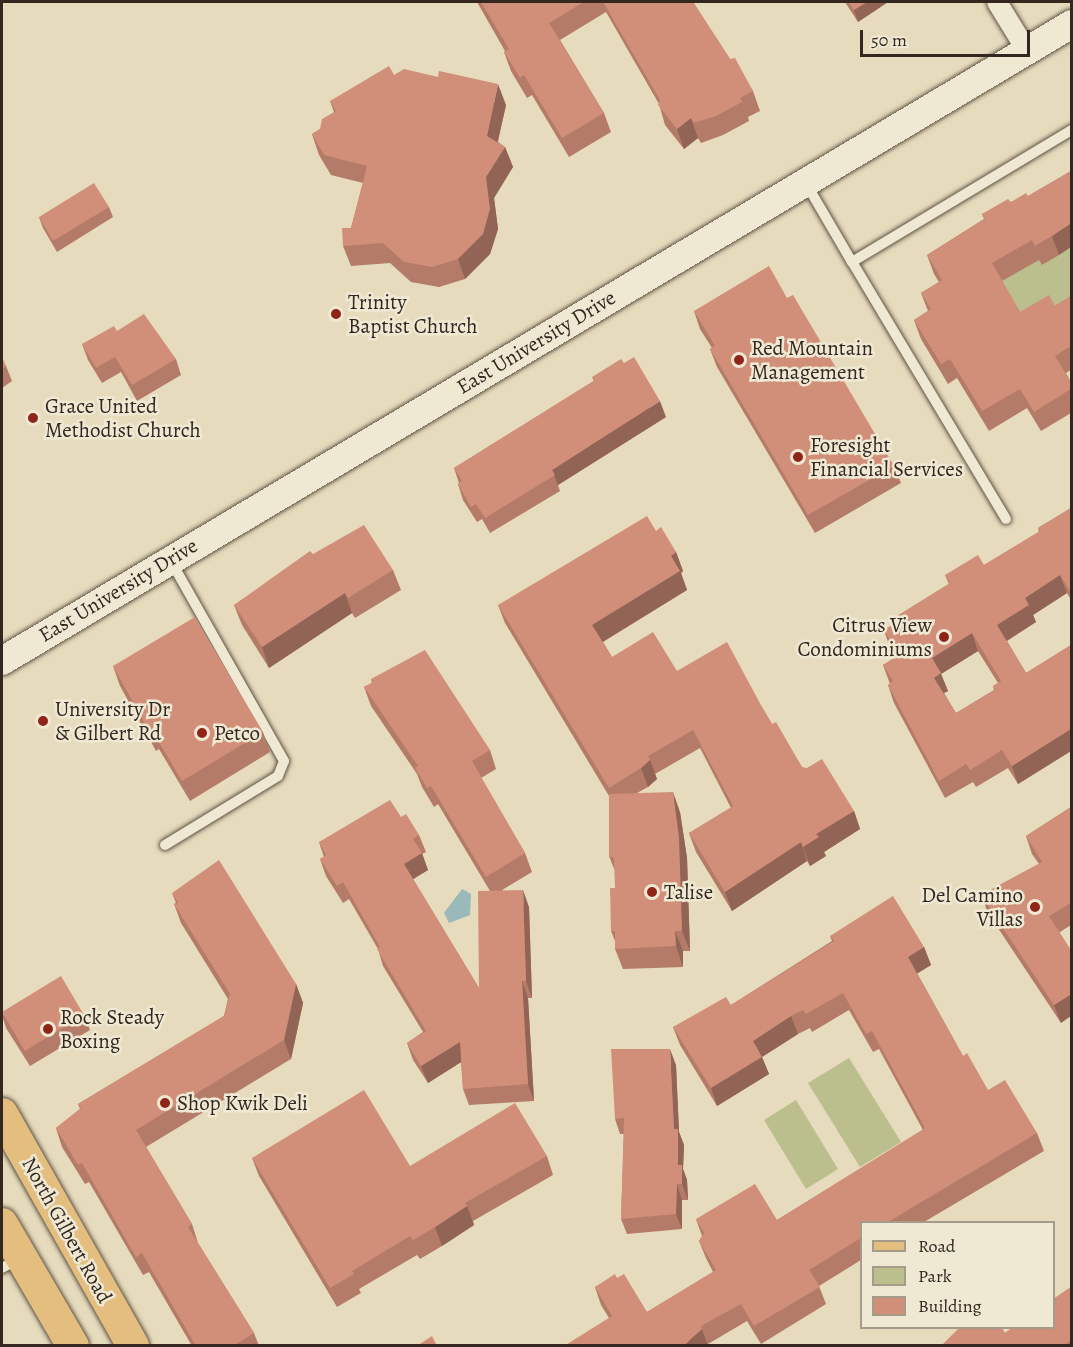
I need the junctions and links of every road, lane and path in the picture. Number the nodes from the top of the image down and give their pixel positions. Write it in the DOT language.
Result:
graph roads {
  1 [pos="998,2"];
  2 [pos="1071,24"];
  3 [pos="1027,51"];
  4 [pos="1071,130"];
  5 [pos="805,183"];
  6 [pos="852,262"];
  7 [pos="1006,519"];
  8 [pos="170,559"];
  9 [pos="2,662"];
  10 [pos="165,845"];
  11 [pos="5,1127"];
  12 [pos="2,1224"];
  13 [pos="11,1263"];
  14 [pos="73,1346"];
  15 [pos="133,1346"];
  1 -- 3 [label="street"];
  2 -- 3 [label="main road, East University Drive"];
  3 -- 5 [label="main road, East University Drive"];
  4 -- 6 [label="lane"];
  5 -- 6 [label="lane"];
  5 -- 8 [label="main road, East University Drive"];
  6 -- 7 [label="lane"];
  8 -- 9 [label="main road, East University Drive"];
  8 -- 10 [label="lane"];
  11 -- 15 [label="main road, North Gilbert Road"];
  12 -- 13 [label="main road"];
  13 -- 14 [label="main road"];
}
